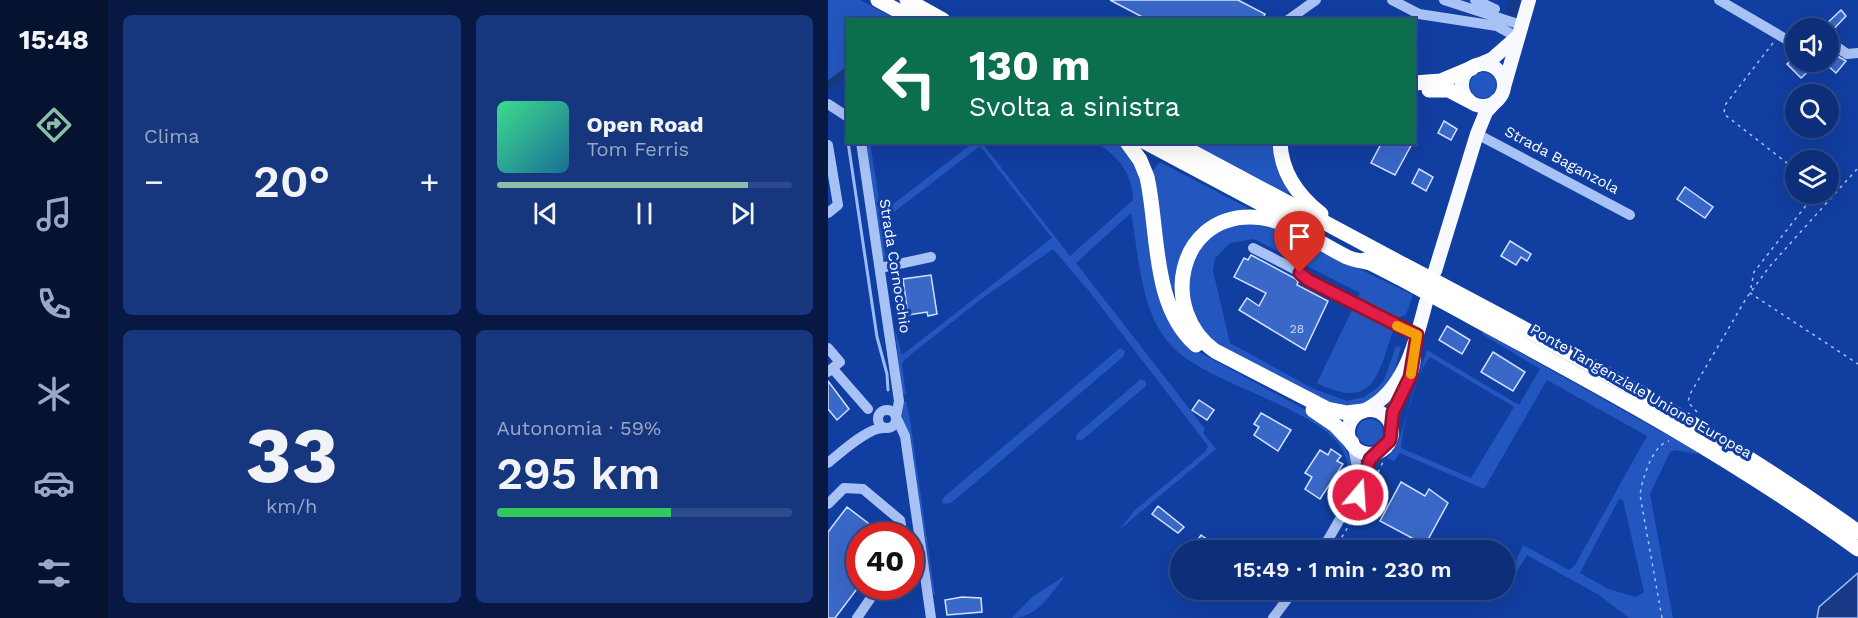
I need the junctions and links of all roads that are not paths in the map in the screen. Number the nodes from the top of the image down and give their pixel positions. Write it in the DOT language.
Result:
graph roads {
  1 [pos="878,0"];
  2 [pos="907,0"];
  3 [pos="1316,0"];
  4 [pos="1392,0"];
  5 [pos="1444,0"];
  6 [pos="1475,0"];
  7 [pos="1529,0"];
  8 [pos="1719,0"];
  9 [pos="1495,9"];
  10 [pos="911,18"];
  11 [pos="940,18"];
  12 [pos="1291,18"];
  13 [pos="1519,31"];
  14 [pos="1785,39"];
  15 [pos="1839,48"];
  16 [pos="1858,53"];
  17 [pos="1475,66"];
  18 [pos="1416,83"];
  19 [pos="1416,89"];
  20 [pos="1499,96"];
  21 [pos="1468,100"];
  22 [pos="828,104"];
  23 [pos="846,116"];
  24 [pos="1477,134"];
  25 [pos="861,144"];
  26 [pos="1128,144"];
  27 [pos="1149,144"];
  28 [pos="1178,144"];
  29 [pos="1280,144"];
  30 [pos="828,145"];
  31 [pos="828,213"];
  32 [pos="1630,215"];
  33 [pos="1253,248"];
  34 [pos="931,257"];
  35 [pos="1374,264"];
  36 [pos="880,267"];
  37 [pos="1399,268"];
  38 [pos="1435,271"];
  39 [pos="1426,302"];
  40 [pos="1416,340"];
  41 [pos="828,348"];
  42 [pos="830,371"];
  43 [pos="897,394"];
  44 [pos="868,409"];
  45 [pos="1363,411"];
  46 [pos="881,413"];
  47 [pos="896,417"];
  48 [pos="1391,426"];
  49 [pos="886,428"];
  50 [pos="852,443"];
  51 [pos="1352,443"];
  52 [pos="904,445"];
  53 [pos="1380,451"];
  54 [pos="828,464"];
  55 [pos="828,504"];
  56 [pos="1346,509"];
  57 [pos="900,522"];
  58 [pos="1858,532"];
  59 [pos="1328,540"];
  60 [pos="1858,549"];
  61 [pos="869,600"];
  62 [pos="1286,600"];
  63 [pos="857,618"];
  64 [pos="931,618"];
  65 [pos="1273,618"];
  1 -- 10 [label="highway"];
  2 -- 11 [label="highway"];
  3 -- 12 [label="street"];
  4 -- 13 [label="street"];
  5 -- 13 [label="street"];
  6 -- 9 [label="street"];
  7 -- 13 [label="main road"];
  8 -- 14 [label="street"];
  13 -- 17 [label="main road"];
  13 -- 20 [label="main road"];
  15 -- 16 [label="street"];
  17 -- 18 [label="highway"];
  17 -- 20 [label="main road"];
  17 -- 21 [label="main road"];
  19 -- 21 [label="highway"];
  20 -- 21 [label="main road"];
  20 -- 24 [label="main road"];
  21 -- 24 [label="main road"];
  22 -- 23 [label="street"];
  24 -- 32 [label="street, Strada Baganzola"];
  24 -- 38 [label="main road"];
  25 -- 36 [label="street, Strada Cornocchio"];
  26 -- 51 [label="highway"];
  27 -- 35 [label="highway"];
  28 -- 37 [label="highway"];
  29 -- 37 [label="highway"];
  30 -- 31 [label="street"];
  33 -- 40 [label="street"];
  34 -- 36 [label="street"];
  35 -- 37 [label="highway"];
  35 -- 45 [label="highway"];
  36 -- 43 [label="street, Strada Cornocchio"];
  37 -- 58 [label="highway, bridge"];
  37 -- 60 [label="highway, Ponte Tangenziale Unione Europea, bridge"];
  39 -- 40 [label="main road"];
  40 -- 45 [label="main road"];
  40 -- 48 [label="main road"];
  41 -- 42 [label="street"];
  42 -- 44 [label="street"];
  43 -- 46 [label="street"];
  43 -- 47 [label="street, Strada Cornocchio"];
  45 -- 48 [label="main road"];
  45 -- 51 [label="main road"];
  46 -- 47 [label="street"];
  46 -- 49 [label="street"];
  46 -- 50 [label="street"];
  47 -- 49 [label="street"];
  47 -- 52 [label="street, Strada Cornocchio"];
  48 -- 53 [label="main road"];
  49 -- 50 [label="street"];
  49 -- 52 [label="street"];
  50 -- 54 [label="street"];
  51 -- 53 [label="main road"];
  51 -- 56 [label="street"];
  52 -- 64 [label="street, Strada Cornocchio"];
  53 -- 56 [label="street"];
  55 -- 57 [label="street"];
  56 -- 59 [label="street"];
  61 -- 63 [label="street"];
  62 -- 65 [label="street"];
}
